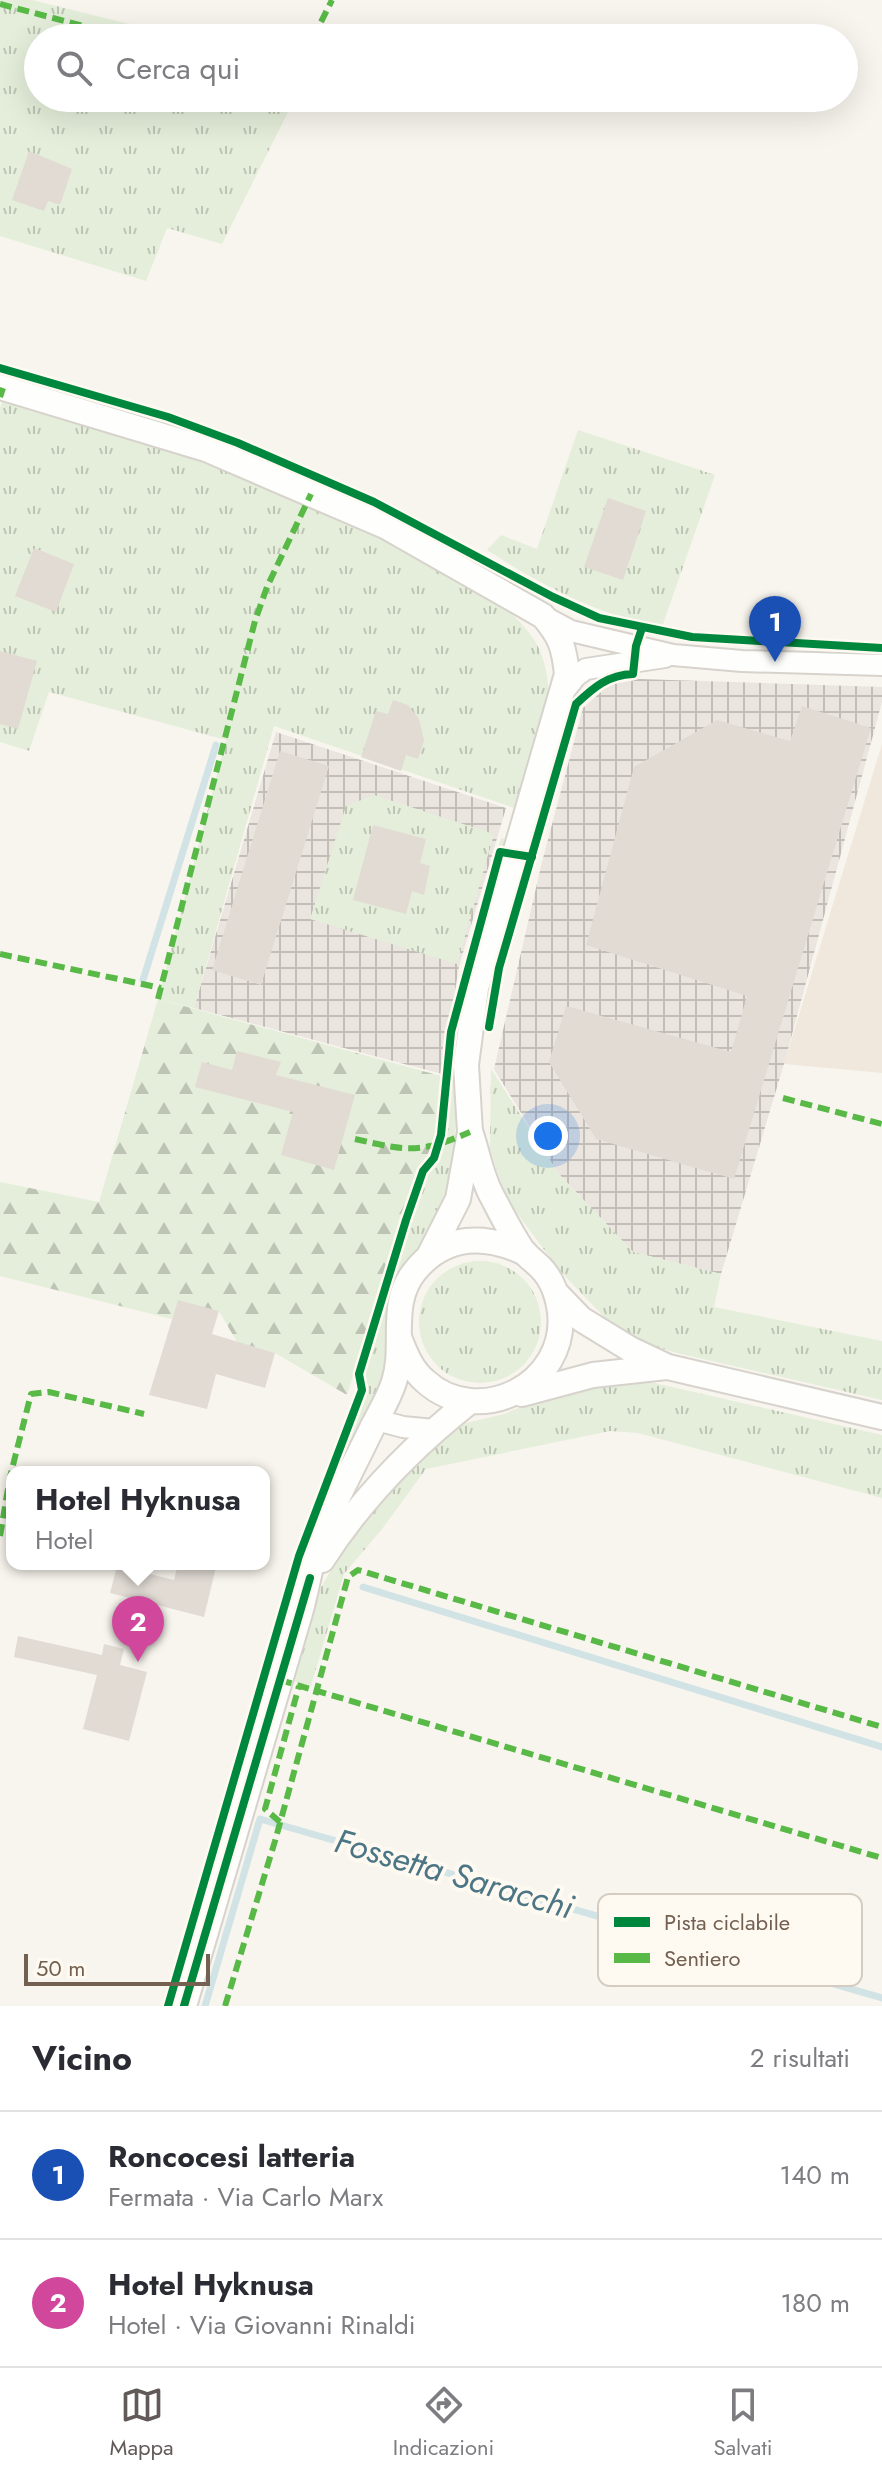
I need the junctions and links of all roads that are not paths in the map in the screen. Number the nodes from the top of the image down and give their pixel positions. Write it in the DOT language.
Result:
graph roads {
  1 [pos="0,387"];
  2 [pos="543,616"];
  3 [pos="585,634"];
  4 [pos="565,651"];
  5 [pos="673,655"];
  6 [pos="882,665"];
  7 [pos="597,666"];
  8 [pos="561,695"];
  9 [pos="470,1132"];
  10 [pos="525,1253"];
  11 [pos="429,1256"];
  12 [pos="556,1293"];
  13 [pos="399,1338"];
  14 [pos="668,1367"];
  15 [pos="508,1397"];
  16 [pos="469,1402"];
  17 [pos="882,1417"];
  18 [pos="377,1420"];
  19 [pos="434,1430"];
  20 [pos="310,1578"];
  21 [pos="184,2006"];
  1 -- 2 [label="street"];
  2 -- 3 [label="street"];
  2 -- 4 [label="street"];
  3 -- 4 [label="street"];
  3 -- 5 [label="street"];
  4 -- 7 [label="street"];
  4 -- 8 [label="street"];
  5 -- 6 [label="street"];
  5 -- 7 [label="street"];
  7 -- 8 [label="street"];
  8 -- 9 [label="street"];
  9 -- 10 [label="street"];
  9 -- 11 [label="street"];
  10 -- 11 [label="street"];
  10 -- 12 [label="street"];
  11 -- 13 [label="street"];
  12 -- 14 [label="street"];
  12 -- 15 [label="street"];
  13 -- 16 [label="street"];
  13 -- 18 [label="street"];
  14 -- 15 [label="street"];
  14 -- 17 [label="street"];
  15 -- 16 [label="street"];
  16 -- 19 [label="street"];
  18 -- 19 [label="street"];
  18 -- 20 [label="street"];
  19 -- 20 [label="street"];
  20 -- 21 [label="street"];
}
